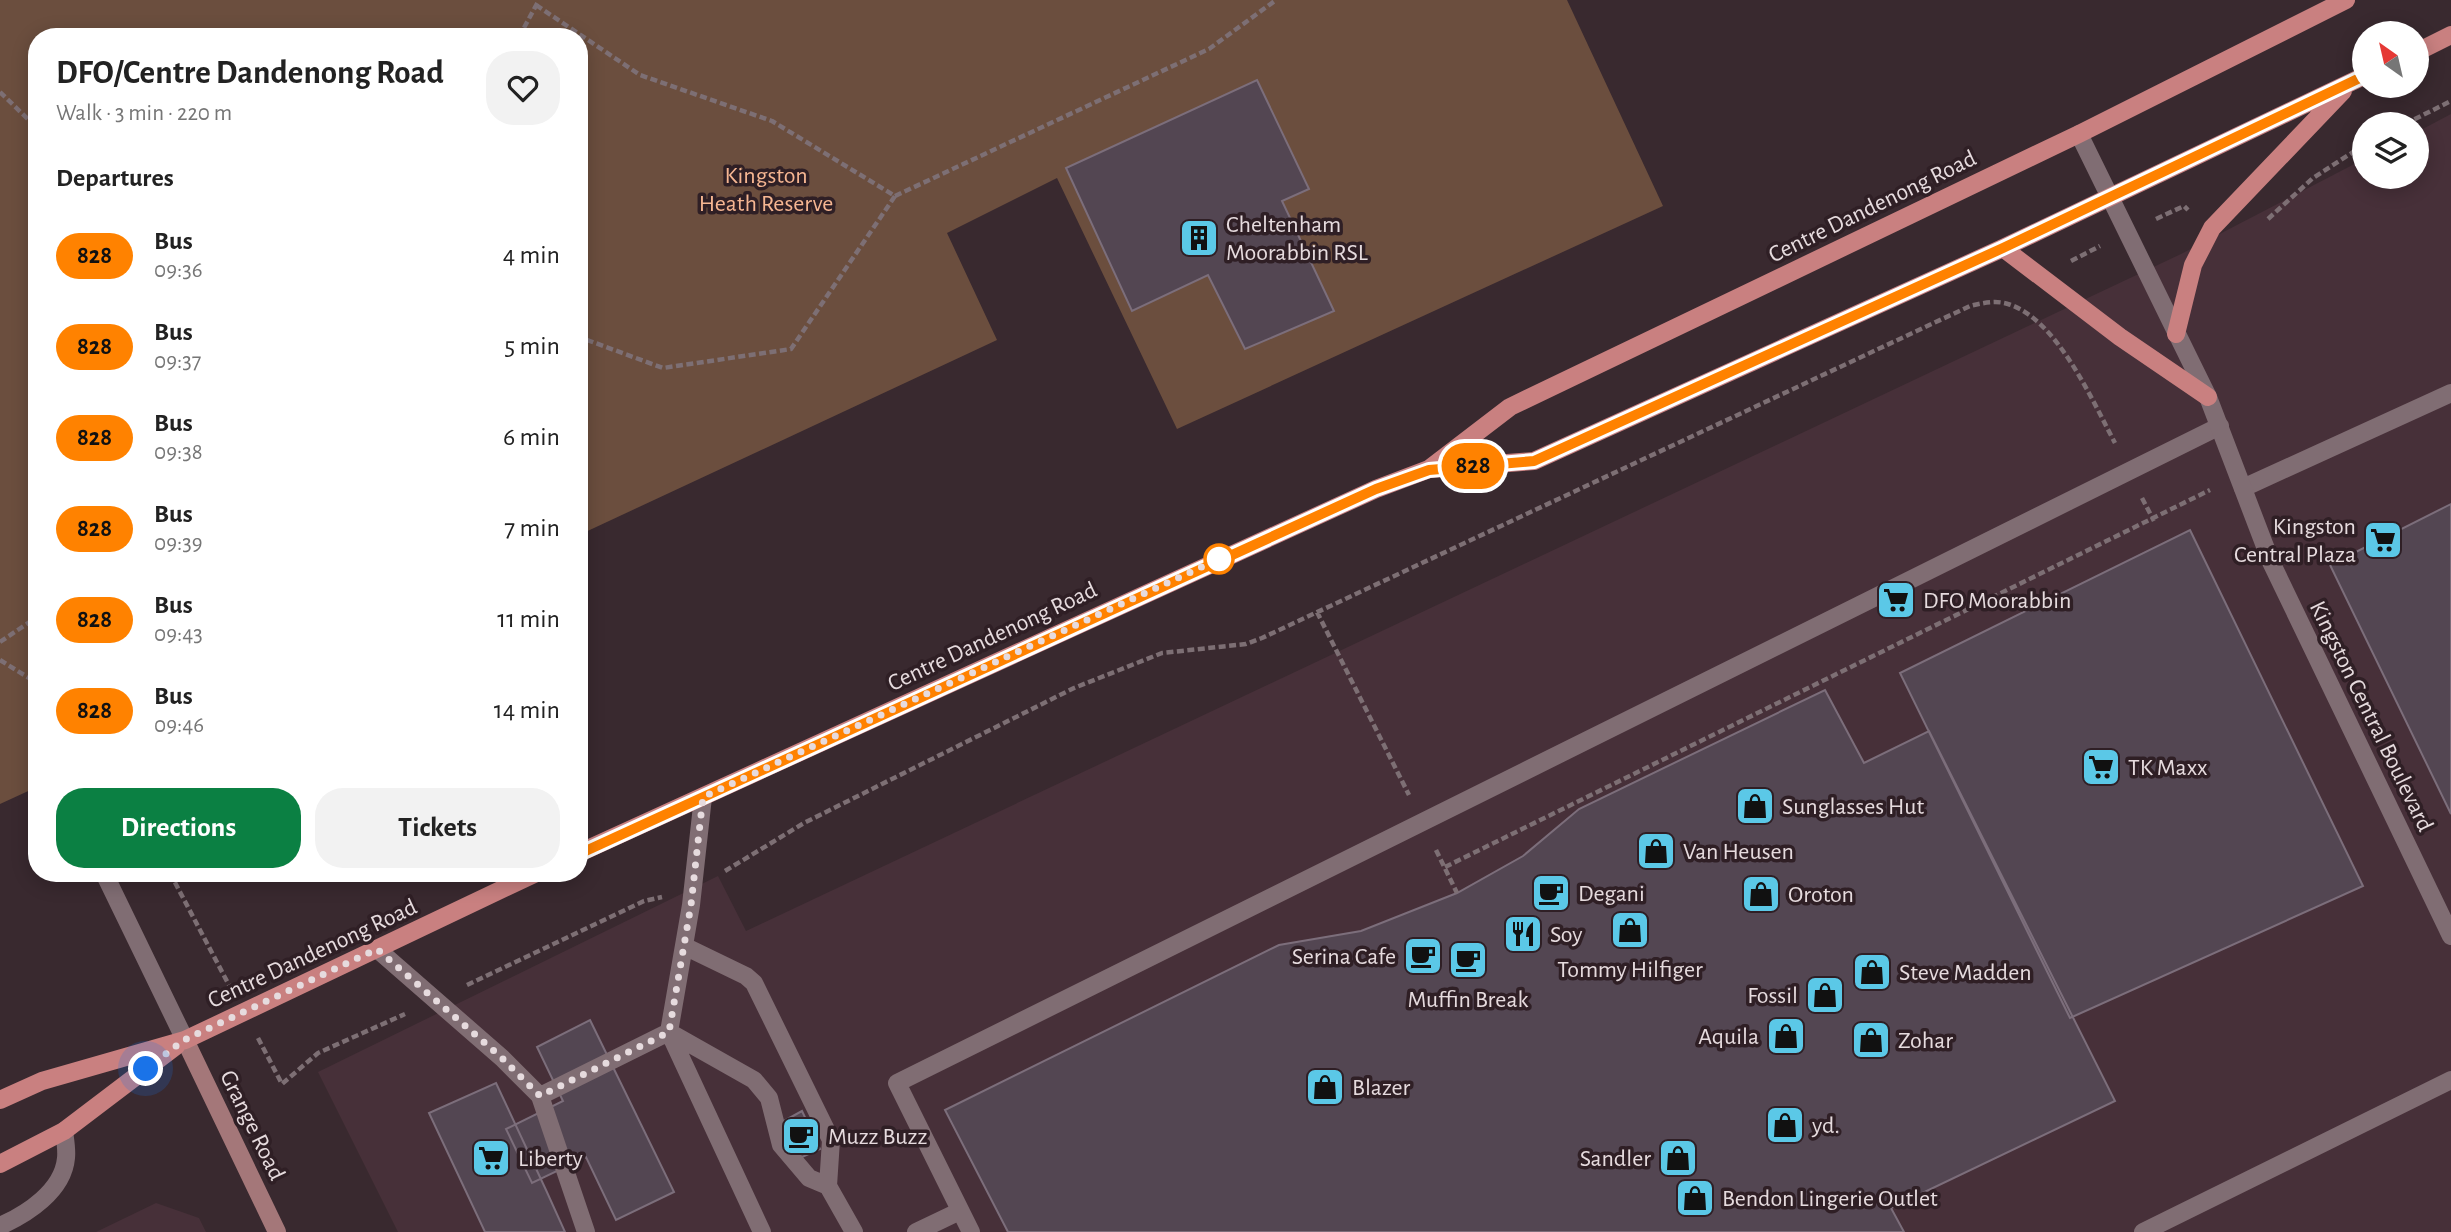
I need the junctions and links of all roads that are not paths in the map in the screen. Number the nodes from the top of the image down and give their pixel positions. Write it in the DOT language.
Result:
graph roads {
  1 [pos="2346,0"];
  2 [pos="2451,36"];
  3 [pos="2429,46"];
  4 [pos="2352,82"];
  5 [pos="2352,86"];
  6 [pos="2079,134"];
  7 [pos="2110,197"];
  8 [pos="2003,248"];
  9 [pos="2176,334"];
  10 [pos="2451,393"];
  11 [pos="2208,397"];
  12 [pos="2220,426"];
  13 [pos="1429,470"];
  14 [pos="2240,482"];
  15 [pos="703,797"];
  16 [pos="588,849"];
  17 [pos="108,882"];
  18 [pos="517,882"];
  19 [pos="2451,936"];
  20 [pos="684,946"];
  21 [pos="377,949"];
  22 [pos="669,1032"];
  23 [pos="184,1040"];
  24 [pos="2451,1080"];
  25 [pos="540,1096"];
  26 [pos="0,1100"];
  27 [pos="64,1130"];
  28 [pos="0,1164"];
  29 [pos="828,1186"];
  30 [pos="960,1211"];
  31 [pos="0,1226"];
  32 [pos="277,1232"];
  33 [pos="586,1232"];
  34 [pos="762,1232"];
  35 [pos="854,1232"];
  36 [pos="916,1232"];
  37 [pos="971,1232"];
  38 [pos="2143,1232"];
  1 -- 6 [label="main road, Centre Dandenong Road"];
  2 -- 3 [label="main road"];
  4 -- 7 [label="main road, Centre Dandenong Road"];
  5 -- 9 [label="main road"];
  6 -- 7 [label="street, Kingston Central Boulevard"];
  6 -- 13 [label="main road, Centre Dandenong Road"];
  7 -- 8 [label="main road, Centre Dandenong Road"];
  7 -- 9 [label="street, Kingston Central Boulevard"];
  8 -- 11 [label="main road"];
  8 -- 13 [label="main road, Centre Dandenong Road"];
  9 -- 11 [label="street, Kingston Central Boulevard"];
  10 -- 14 [label="street"];
  11 -- 12 [label="street, Kingston Central Boulevard"];
  12 -- 14 [label="street, Kingston Central Boulevard"];
  12 -- 30 [label="street"];
  13 -- 15 [label="main road, Centre Dandenong Road"];
  14 -- 19 [label="street, Kingston Central Boulevard"];
  15 -- 16 [label="main road, Centre Dandenong Road"];
  15 -- 20 [label="street"];
  17 -- 23 [label="street"];
  18 -- 21 [label="main road, Centre Dandenong Road"];
  20 -- 22 [label="street"];
  20 -- 29 [label="street"];
  21 -- 23 [label="main road, Centre Dandenong Road"];
  21 -- 25 [label="street"];
  22 -- 25 [label="street"];
  22 -- 29 [label="street"];
  22 -- 34 [label="street"];
  23 -- 26 [label="main road, Centre Dandenong Road"];
  23 -- 27 [label="main road, Centre Dandenong Road"];
  23 -- 32 [label="main road, Grange Road"];
  24 -- 38 [label="street"];
  25 -- 33 [label="street"];
  27 -- 28 [label="main road, Centre Dandenong Road"];
  27 -- 31 [label="street"];
  29 -- 35 [label="street"];
  30 -- 36 [label="street"];
  30 -- 37 [label="street"];
}
